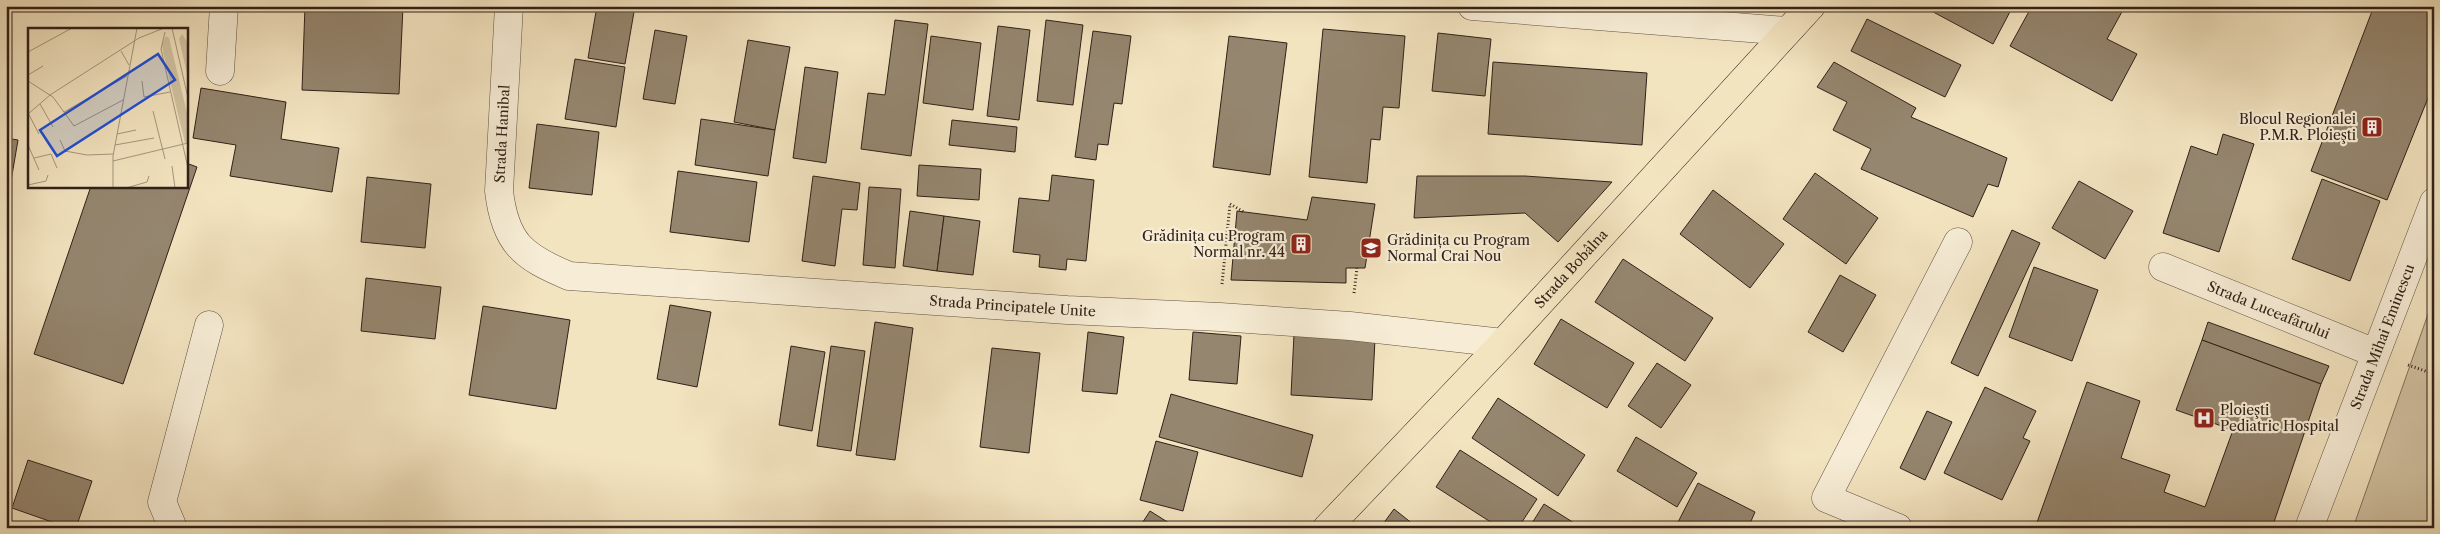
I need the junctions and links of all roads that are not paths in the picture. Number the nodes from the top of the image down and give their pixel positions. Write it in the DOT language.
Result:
graph roads {
  1 [pos="224,6"];
  2 [pos="509,6"];
  3 [pos="1472,6"];
  4 [pos="1811,6"];
  5 [pos="1787,32"];
  6 [pos="220,71"];
  7 [pos="2434,202"];
  8 [pos="1958,242"];
  9 [pos="526,254"];
  10 [pos="2163,267"];
  11 [pos="209,325"];
  12 [pos="1503,344"];
  13 [pos="2375,353"];
  14 [pos="173,528"];
  15 [pos="1327,528"];
  16 [pos="1898,528"];
  17 [pos="2309,528"];
  1 -- 6 [label="street"];
  2 -- 9 [label="street, Strada Hanibal"];
  3 -- 5 [label="street"];
  4 -- 5 [label="main road, Strada Bobâlna"];
  5 -- 12 [label="main road, Strada Bobâlna"];
  7 -- 13 [label="street, Strada Mihai Eminescu"];
  8 -- 16 [label="street"];
  9 -- 12 [label="street, Strada Principatele Unite"];
  10 -- 13 [label="street, Strada Luceafărului"];
  11 -- 14 [label="street"];
  12 -- 15 [label="main road, Strada Bobâlna"];
  13 -- 17 [label="street, Strada Mihai Eminescu"];
}
